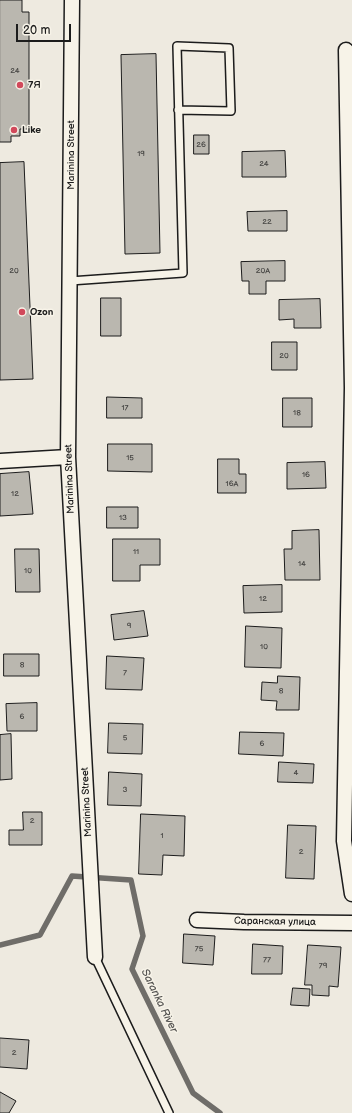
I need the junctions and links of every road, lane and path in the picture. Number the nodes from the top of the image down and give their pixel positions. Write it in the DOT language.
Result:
graph roads {
  1 [pos="72,0"];
  2 [pos="346,50"];
  3 [pos="178,110"];
  4 [pos="70,281"];
  5 [pos="351,452"];
  6 [pos="68,457"];
  7 [pos="0,461"];
  8 [pos="352,894"];
  9 [pos="197,920"];
  10 [pos="352,922"];
  11 [pos="95,957"];
  12 [pos="169,1113"];
  1 -- 4 [label="street, Marinina Street"];
  2 -- 5 [label="street"];
  3 -- 3 [label="lane"];
  3 -- 4 [label="lane"];
  4 -- 6 [label="street, Marinina Street"];
  5 -- 8 [label="street"];
  6 -- 7 [label="street"];
  6 -- 11 [label="street, Marinina Street"];
  9 -- 10 [label="street, Саранская улица"];
  11 -- 12 [label="lane"];
}
